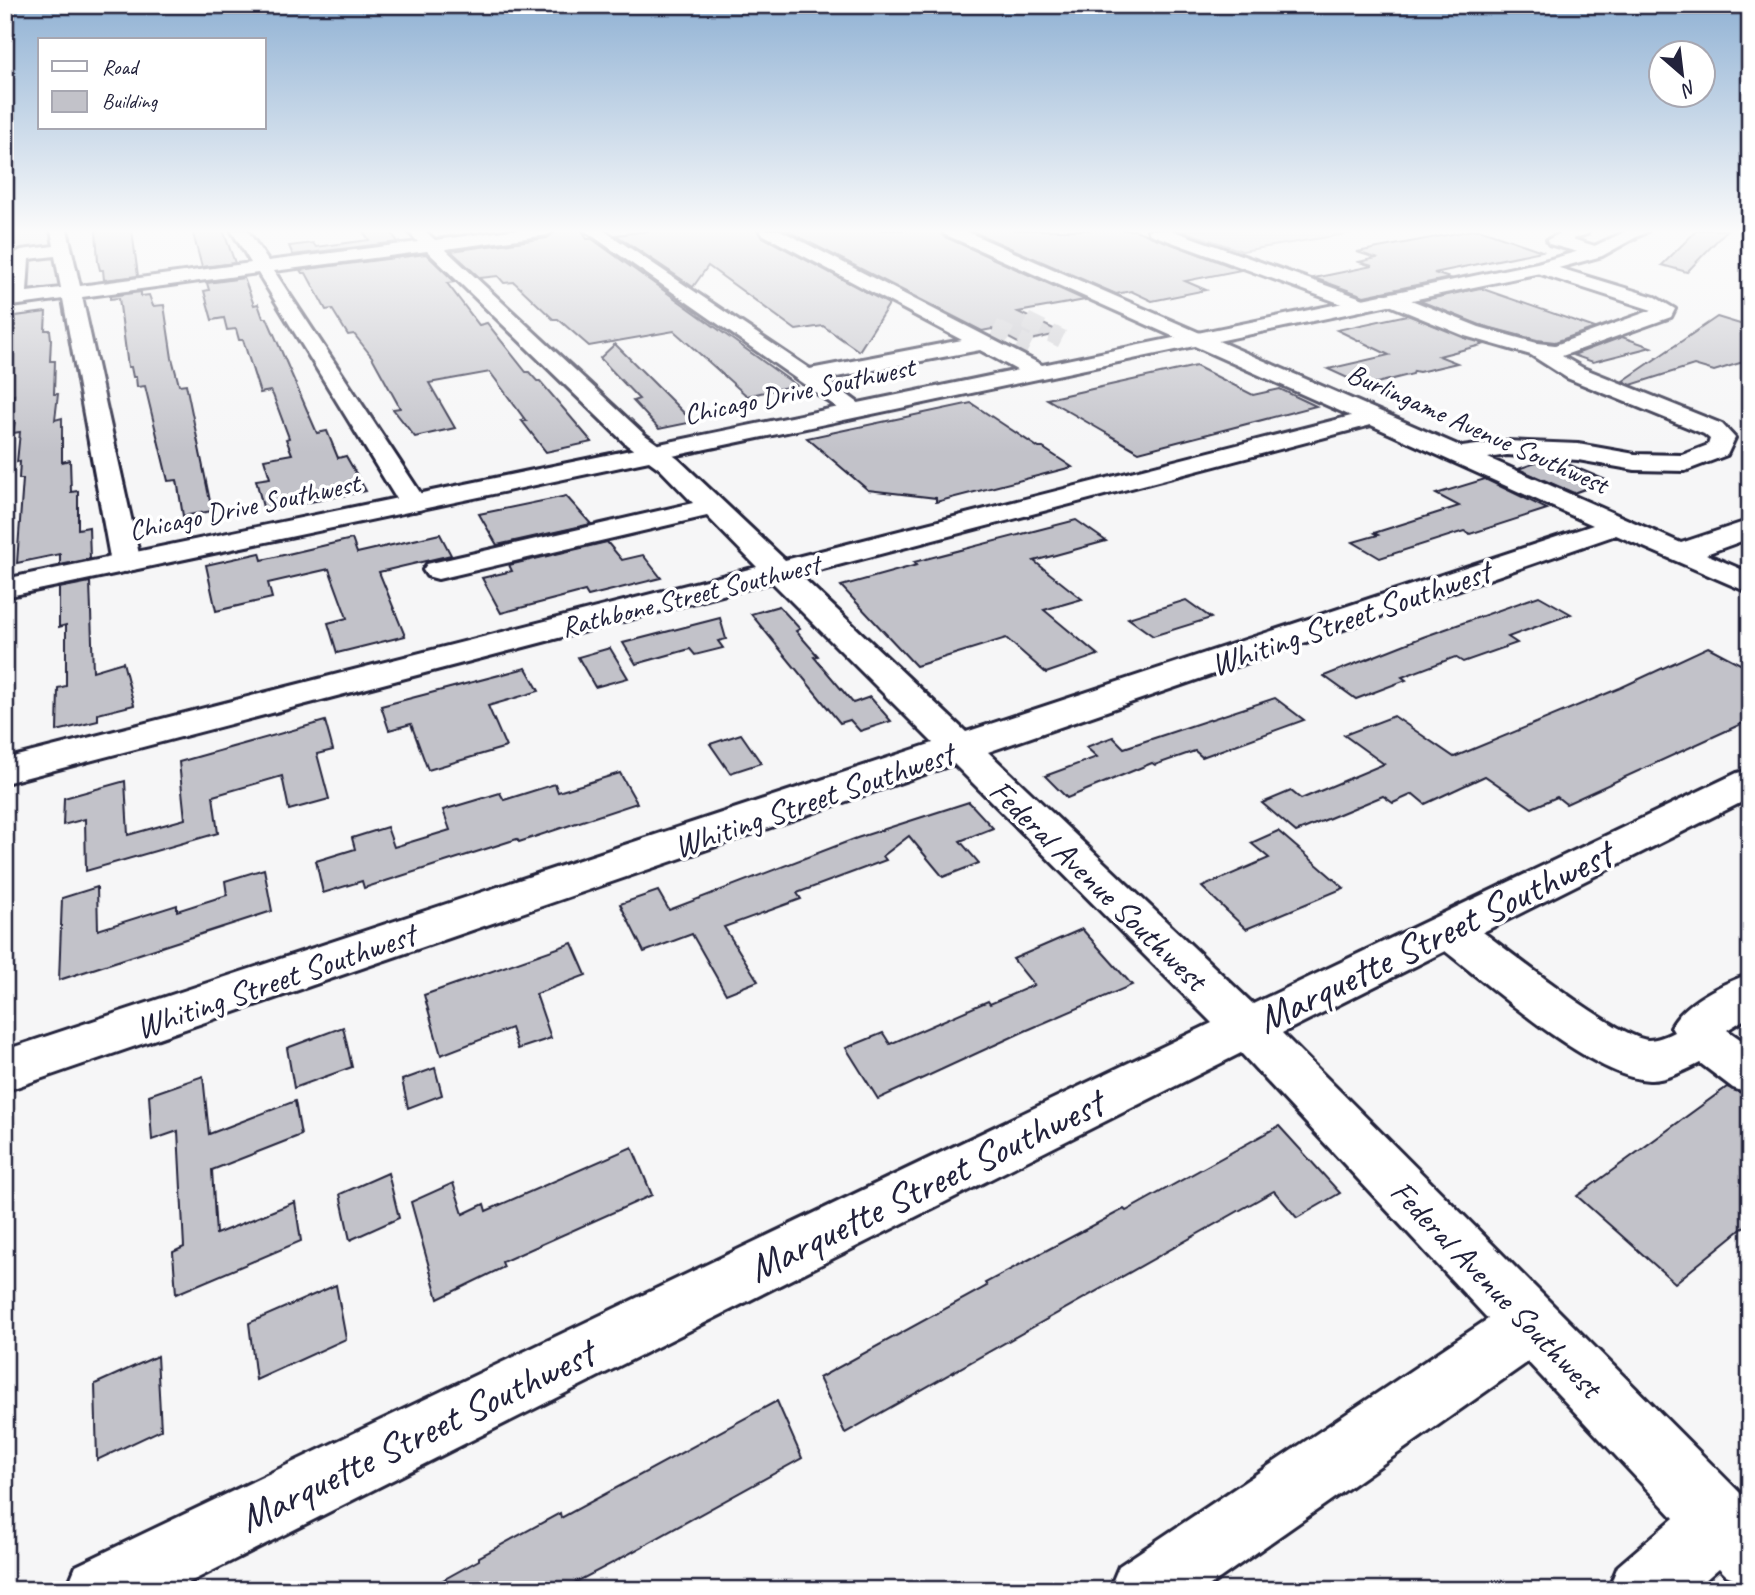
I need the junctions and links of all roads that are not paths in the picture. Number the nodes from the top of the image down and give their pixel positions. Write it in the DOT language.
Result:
graph roads {
  1 [pos="74,304"];
  2 [pos="286,304"];
  3 [pos="493,304"];
  4 [pos="702,304"];
  5 [pos="909,304"];
  6 [pos="1123,304"];
  7 [pos="1358,304"];
  8 [pos="1406,304"];
  9 [pos="1655,304"];
  10 [pos="1198,337"];
  11 [pos="982,343"];
  12 [pos="1539,351"];
  13 [pos="1036,371"];
  14 [pos="808,376"];
  15 [pos="856,410"];
  16 [pos="1375,417"];
  17 [pos="653,453"];
  18 [pos="1461,455"];
  19 [pos="413,503"];
  20 [pos="712,507"];
  21 [pos="1619,525"];
  22 [pos="1750,528"];
  23 [pos="1680,553"];
  24 [pos="126,563"];
  25 [pos="438,569"];
  26 [pos="777,572"];
  27 [pos="1743,576"];
  28 [pos="5,588"];
  29 [pos="961,749"];
  30 [pos="5,771"];
  31 [pos="1750,782"];
  32 [pos="1448,929"];
  33 [pos="1750,992"];
  34 [pos="1246,1027"];
  35 [pos="1704,1040"];
  36 [pos="5,1071"];
  37 [pos="1750,1073"];
  38 [pos="1532,1324"];
  39 [pos="1736,1537"];
  40 [pos="100,1590"];
  41 [pos="1143,1590"];
  42 [pos="1642,1590"];
  1 -- 24 [label="street"];
  2 -- 19 [label="street"];
  3 -- 17 [label="street, Federal Avenue Southwest"];
  4 -- 14 [label="street"];
  5 -- 11 [label="street"];
  6 -- 10 [label="street, Burlingame Avenue Southwest"];
  7 -- 10 [label="street, Chicago Drive Southwest"];
  8 -- 12 [label="street"];
  9 -- 12 [label="street"];
  10 -- 13 [label="street, Chicago Drive Southwest"];
  10 -- 16 [label="street, Burlingame Avenue Southwest"];
  11 -- 13 [label="street"];
  11 -- 14 [label="street"];
  12 -- 18 [label="street"];
  13 -- 15 [label="street, Chicago Drive Southwest"];
  14 -- 15 [label="street"];
  15 -- 17 [label="street, Chicago Drive Southwest"];
  16 -- 18 [label="street, Burlingame Avenue Southwest"];
  16 -- 26 [label="street, Rathbone Street Southwest"];
  17 -- 19 [label="street, Chicago Drive Southwest"];
  17 -- 20 [label="street, Federal Avenue Southwest"];
  18 -- 21 [label="street, Burlingame Avenue Southwest"];
  19 -- 24 [label="street, Chicago Drive Southwest"];
  20 -- 25 [label="street"];
  20 -- 26 [label="street, Federal Avenue Southwest"];
  21 -- 23 [label="street, Burlingame Avenue Southwest"];
  21 -- 29 [label="street, Whiting Street Southwest"];
  22 -- 23 [label="street"];
  23 -- 27 [label="street, Burlingame Avenue Southwest"];
  24 -- 28 [label="street, Chicago Drive Southwest"];
  26 -- 29 [label="street, Federal Avenue Southwest"];
  26 -- 30 [label="street, Rathbone Street Southwest"];
  29 -- 34 [label="street, Federal Avenue Southwest"];
  29 -- 36 [label="street, Whiting Street Southwest"];
  31 -- 32 [label="street, Marquette Street Southwest"];
  32 -- 34 [label="street, Marquette Street Southwest"];
  32 -- 35 [label="street"];
  33 -- 35 [label="street"];
  34 -- 38 [label="street, Federal Avenue Southwest"];
  34 -- 40 [label="street, Marquette Street Southwest"];
  35 -- 37 [label="street"];
  38 -- 39 [label="street, Federal Avenue Southwest"];
  38 -- 41 [label="street"];
  39 -- 42 [label="street"];
}
